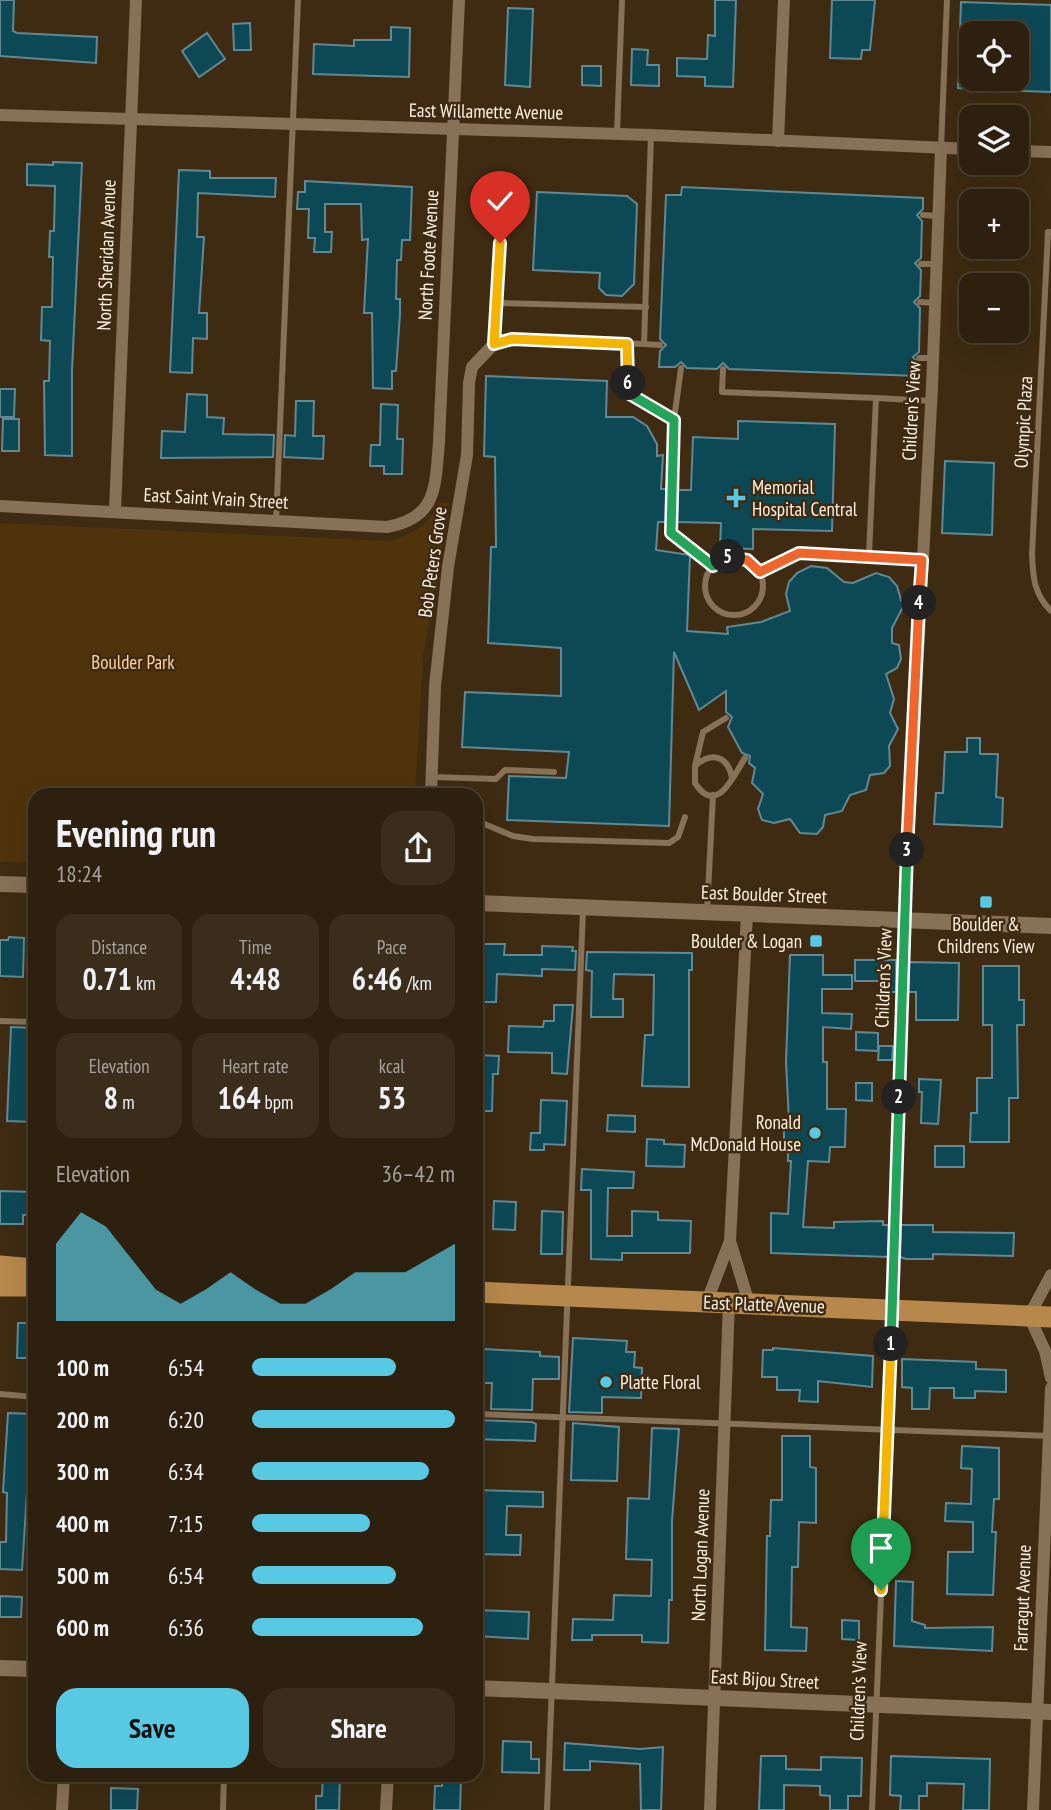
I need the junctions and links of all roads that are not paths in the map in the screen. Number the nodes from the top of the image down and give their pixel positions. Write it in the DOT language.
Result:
graph roads {
  1 [pos="136,0"];
  2 [pos="298,0"];
  3 [pos="459,0"];
  4 [pos="622,0"];
  5 [pos="784,0"];
  6 [pos="947,0"];
  7 [pos="0,116"];
  8 [pos="131,120"];
  9 [pos="293,125"];
  10 [pos="453,129"];
  11 [pos="617,133"];
  12 [pos="651,135"];
  13 [pos="778,141"];
  14 [pos="941,148"];
  15 [pos="959,149"];
  16 [pos="1029,151"];
  17 [pos="1051,152"];
  18 [pos="502,182"];
  19 [pos="923,215"];
  20 [pos="939,216"];
  21 [pos="1051,232"];
  22 [pos="921,264"];
  23 [pos="937,264"];
  24 [pos="920,302"];
  25 [pos="499,303"];
  26 [pos="935,303"];
  27 [pos="646,307"];
  28 [pos="494,344"];
  29 [pos="627,344"];
  30 [pos="644,344"];
  31 [pos="660,345"];
  32 [pos="919,358"];
  33 [pos="933,358"];
  34 [pos="681,368"];
  35 [pos="723,369"];
  36 [pos="876,398"];
  37 [pos="932,401"];
  38 [pos="674,420"];
  39 [pos="0,506"];
  40 [pos="426,510"];
  41 [pos="115,511"];
  42 [pos="276,521"];
  43 [pos="869,555"];
  44 [pos="922,560"];
  45 [pos="713,566"];
  46 [pos="760,572"];
  47 [pos="1051,611"];
  48 [pos="726,718"];
  49 [pos="744,758"];
  50 [pos="695,765"];
  51 [pos="554,772"];
  52 [pos="432,777"];
  53 [pos="733,778"];
  54 [pos="431,788"];
  55 [pos="713,795"];
  56 [pos="685,817"];
  57 [pos="483,825"];
  58 [pos="0,884"];
  59 [pos="28,886"];
  60 [pos="483,903"];
  61 [pos="583,908"];
  62 [pos="707,912"];
  63 [pos="747,914"];
  64 [pos="904,920"];
  65 [pos="1051,926"];
  66 [pos="0,1021"];
  67 [pos="28,1022"];
  68 [pos="730,1241"];
  69 [pos="0,1266"];
  70 [pos="28,1268"];
  71 [pos="1051,1275"];
  72 [pos="0,1286"];
  73 [pos="28,1286"];
  74 [pos="483,1292"];
  75 [pos="569,1296"];
  76 [pos="707,1301"];
  77 [pos="739,1303"];
  78 [pos="893,1308"];
  79 [pos="1028,1316"];
  80 [pos="1051,1317"];
  81 [pos="1051,1378"];
  82 [pos="1051,1388"];
  83 [pos="0,1394"];
  84 [pos="28,1396"];
  85 [pos="483,1414"];
  86 [pos="564,1417"];
  87 [pos="725,1424"];
  88 [pos="888,1431"];
  89 [pos="1049,1436"];
  90 [pos="0,1668"];
  91 [pos="28,1669"];
  92 [pos="483,1688"];
  93 [pos="552,1691"];
  94 [pos="713,1697"];
  95 [pos="876,1705"];
  96 [pos="1044,1712"];
  97 [pos="64,1782"];
  98 [pos="224,1782"];
  99 [pos="387,1782"];
  100 [pos="62,1810"];
  101 [pos="223,1810"];
  102 [pos="386,1810"];
  103 [pos="547,1810"];
  104 [pos="710,1810"];
  105 [pos="872,1810"];
  106 [pos="1033,1810"];
  1 -- 8 [label="street, North Sheridan Avenue"];
  2 -- 9 [label="lane"];
  3 -- 10 [label="street, North Foote Avenue"];
  4 -- 11 [label="lane"];
  5 -- 13 [label="street"];
  6 -- 14 [label="lane"];
  7 -- 8 [label="street, East Willamette Avenue"];
  8 -- 9 [label="street, East Willamette Avenue"];
  8 -- 41 [label="street, North Sheridan Avenue"];
  9 -- 10 [label="street, East Willamette Avenue"];
  9 -- 42 [label="lane"];
  10 -- 11 [label="street, East Willamette Avenue"];
  10 -- 40 [label="street, North Foote Avenue"];
  11 -- 12 [label="street, East Willamette Avenue"];
  12 -- 13 [label="street, East Willamette Avenue"];
  12 -- 27 [label="lane"];
  13 -- 14 [label="street, East Willamette Avenue"];
  14 -- 15 [label="street, East Willamette Avenue"];
  14 -- 20 [label="street, Children's View"];
  16 -- 17 [label="street"];
  18 -- 25 [label="lane"];
  19 -- 20 [label="lane"];
  20 -- 23 [label="street, Children's View"];
  21 -- 47 [label="lane, Olympic Plaza"];
  22 -- 23 [label="lane"];
  23 -- 26 [label="street, Children's View"];
  24 -- 26 [label="lane"];
  25 -- 27 [label="lane"];
  25 -- 28 [label="lane"];
  26 -- 33 [label="street, Children's View"];
  27 -- 30 [label="lane"];
  28 -- 29 [label="lane"];
  28 -- 52 [label="street, Bob Peters Grove"];
  29 -- 30 [label="lane"];
  29 -- 38 [label="lane"];
  30 -- 31 [label="lane"];
  32 -- 33 [label="lane"];
  33 -- 37 [label="street, Children's View"];
  34 -- 38 [label="lane"];
  35 -- 36 [label="lane"];
  36 -- 37 [label="lane"];
  36 -- 43 [label="lane"];
  37 -- 44 [label="street, Children's View"];
  38 -- 45 [label="lane"];
  39 -- 41 [label="street, East Saint Vrain Street"];
  40 -- 42 [label="street, East Saint Vrain Street"];
  41 -- 42 [label="street, East Saint Vrain Street"];
  43 -- 44 [label="lane"];
  43 -- 46 [label="lane"];
  44 -- 64 [label="street, Children's View"];
  45 -- 46 [label="lane"];
  45 -- 46 [label="lane"];
  48 -- 50 [label="lane"];
  49 -- 53 [label="lane"];
  50 -- 53 [label="lane"];
  50 -- 55 [label="lane"];
  51 -- 52 [label="lane"];
  52 -- 54 [label="street, Bob Peters Grove"];
  53 -- 55 [label="lane"];
  55 -- 62 [label="lane"];
  56 -- 57 [label="lane"];
  58 -- 59 [label="street"];
  60 -- 61 [label="street, East Boulder Street"];
  61 -- 62 [label="street, East Boulder Street"];
  61 -- 75 [label="lane"];
  62 -- 63 [label="street, East Boulder Street"];
  63 -- 64 [label="street, East Boulder Street"];
  63 -- 68 [label="street"];
  64 -- 65 [label="street, East Boulder Street"];
  64 -- 78 [label="lane, Children's View"];
  66 -- 67 [label="lane"];
  68 -- 76 [label="street"];
  68 -- 77 [label="street, North Logan Avenue"];
  69 -- 70 [label="main road"];
  71 -- 79 [label="street"];
  72 -- 73 [label="main road"];
  74 -- 75 [label="main road, East Platte Avenue"];
  75 -- 76 [label="main road, East Platte Avenue"];
  75 -- 86 [label="lane"];
  76 -- 77 [label="main road, East Platte Avenue"];
  77 -- 78 [label="main road, East Platte Avenue"];
  77 -- 87 [label="street, North Logan Avenue"];
  78 -- 79 [label="main road, East Platte Avenue"];
  78 -- 88 [label="lane, Children's View"];
  79 -- 80 [label="main road, East Platte Avenue"];
  79 -- 81 [label="street"];
  82 -- 89 [label="street, Farragut Avenue"];
  83 -- 84 [label="lane"];
  85 -- 86 [label="lane"];
  86 -- 87 [label="lane"];
  86 -- 93 [label="lane"];
  87 -- 88 [label="lane"];
  87 -- 94 [label="street, North Logan Avenue"];
  88 -- 89 [label="lane"];
  88 -- 95 [label="lane, Children's View"];
  89 -- 96 [label="street, Farragut Avenue"];
  90 -- 91 [label="street"];
  92 -- 93 [label="street, East Bijou Street"];
  93 -- 94 [label="street, East Bijou Street"];
  93 -- 103 [label="lane"];
  94 -- 95 [label="street, East Bijou Street"];
  94 -- 104 [label="street, North Logan Avenue"];
  95 -- 96 [label="street, East Bijou Street"];
  95 -- 105 [label="lane, Children's View"];
  96 -- 106 [label="street, Farragut Avenue"];
  97 -- 100 [label="street"];
  98 -- 101 [label="lane"];
  99 -- 102 [label="street"];
}
